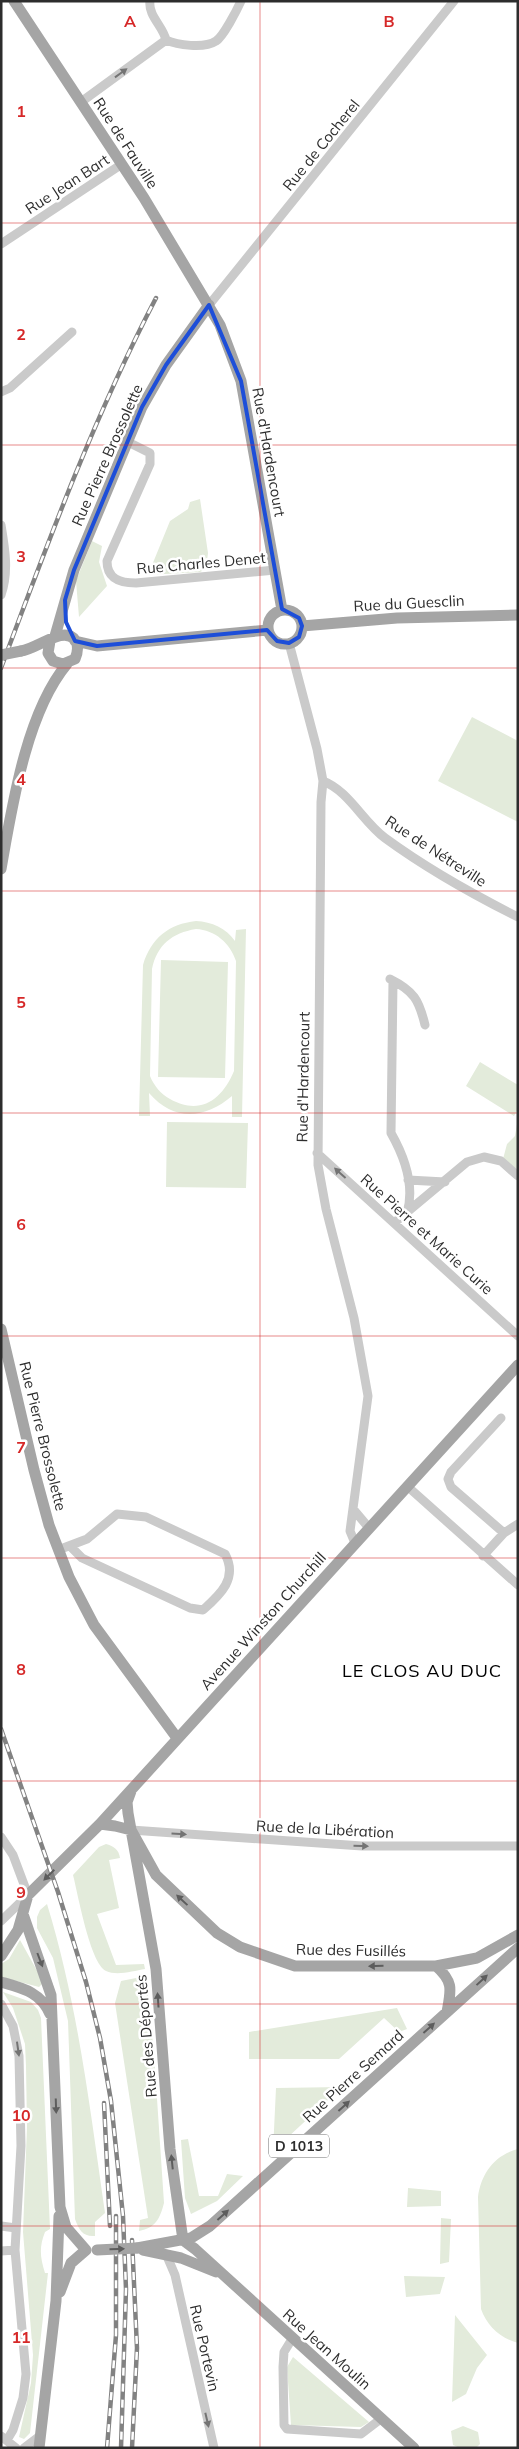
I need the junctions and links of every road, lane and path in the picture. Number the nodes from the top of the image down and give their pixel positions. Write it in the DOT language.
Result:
graph roads {
  1 [pos="14,1"];
  2 [pos="150,1"];
  3 [pos="241,1"];
  4 [pos="454,1"];
  5 [pos="166,40"];
  6 [pos="82,102"];
  7 [pos="122,164"];
  8 [pos="1,244"];
  9 [pos="209,305"];
  10 [pos="72,332"];
  11 [pos="1,392"];
  12 [pos="126,441"];
  13 [pos="1,525"];
  14 [pos="274,570"];
  15 [pos="1,595"];
  16 [pos="65,600"];
  17 [pos="282,610"];
  18 [pos="518,615"];
  19 [pos="302,626"];
  20 [pos="268,630"];
  21 [pos="52,638"];
  22 [pos="73,638"];
  23 [pos="289,644"];
  24 [pos="98,646"];
  25 [pos="26,650"];
  26 [pos="77,654"];
  27 [pos="1,655"];
  28 [pos="51,659"];
  29 [pos="67,664"];
  30 [pos="56,678"];
  31 [pos="323,781"];
  32 [pos="1,869"];
  33 [pos="518,917"];
  34 [pos="425,1025"];
  35 [pos="317,1153"];
  36 [pos="518,1176"];
  37 [pos="408,1180"];
  38 [pos="445,1182"];
  39 [pos="407,1213"];
  40 [pos="394,1223"];
  41 [pos="1,1329"];
  42 [pos="518,1336"];
  43 [pos="518,1364"];
  44 [pos="501,1418"];
  45 [pos="407,1486"];
  46 [pos="353,1509"];
  47 [pos="518,1524"];
  48 [pos="369,1528"];
  49 [pos="504,1533"];
  50 [pos="355,1543"];
  51 [pos="70,1546"];
  52 [pos="58,1550"];
  53 [pos="483,1556"];
  54 [pos="518,1585"];
  55 [pos="177,1738"];
  56 [pos="132,1789"];
  57 [pos="100,1824"];
  58 [pos="131,1830"];
  59 [pos="1,1837"];
  60 [pos="518,1846"];
  61 [pos="28,1896"];
  62 [pos="22,1914"];
  63 [pos="1,1921"];
  64 [pos="518,1935"];
  65 [pos="518,1948"];
  66 [pos="1,1956"];
  67 [pos="436,1966"];
  68 [pos="1,1982"];
  69 [pos="1,2004"];
  70 [pos="447,2012"];
  71 [pos="54,2022"];
  72 [pos="60,2207"];
  73 [pos="1,2226"];
  74 [pos="16,2228"];
  75 [pos="198,2236"];
  76 [pos="183,2240"];
  77 [pos="137,2248"];
  78 [pos="195,2249"];
  79 [pos="15,2250"];
  80 [pos="92,2250"];
  81 [pos="1,2251"];
  82 [pos="166,2254"];
  83 [pos="220,2273"];
  84 [pos="56,2301"];
  85 [pos="292,2338"];
  86 [pos="382,2418"];
  87 [pos="41,2435"];
  88 [pos="4,2438"];
  89 [pos="16,2448"];
  90 [pos="24,2448"];
  91 [pos="40,2448"];
  92 [pos="214,2448"];
  93 [pos="414,2448"];
  1 -- 6 [label="main road, Rue de Fauville"];
  2 -- 5 [label="street"];
  3 -- 5 [label="street"];
  4 -- 9 [label="street, Rue de Cocherel"];
  6 -- 5 [label="street, one-way"];
  6 -- 7 [label="main road, Rue de Fauville"];
  7 -- 8 [label="street, Rue Jean Bart"];
  7 -- 9 [label="main road, Rue de Fauville"];
  9 -- 12 [label="main road, Rue Pierre Brossolette"];
  9 -- 14 [label="main road, Rue d'Hardencourt"];
  10 -- 11 [label="street"];
  12 -- 14 [label="street, Rue Charles Denet"];
  12 -- 16 [label="main road, Rue Pierre Brossolette"];
  13 -- 15 [label="street"];
  14 -- 17 [label="main road, Rue d'Hardencourt"];
  16 -- 21 [label="main road, Rue Pierre Brossolette"];
  16 -- 22 [label="main road, Rue Pierre Brossolette"];
  17 -- 19 [label="main road"];
  17 -- 20 [label="main road"];
  18 -- 19 [label="main road, Rue du Guesclin"];
  19 -- 23 [label="main road"];
  20 -- 23 [label="main road"];
  20 -- 24 [label="main road"];
  21 -- 22 [label="main road"];
  21 -- 25 [label="main road"];
  21 -- 28 [label="main road"];
  22 -- 24 [label="main road"];
  22 -- 26 [label="main road"];
  23 -- 31 [label="street, Rue d'Hardencourt"];
  24 -- 26 [label="main road"];
  25 -- 27 [label="main road, bridge"];
  25 -- 28 [label="main road"];
  26 -- 29 [label="main road"];
  28 -- 29 [label="main road"];
  28 -- 30 [label="main road"];
  29 -- 30 [label="main road"];
  30 -- 32 [label="main road"];
  31 -- 33 [label="street, Rue de Nétreville"];
  31 -- 35 [label="street, Rue d'Hardencourt"];
  34 -- 37 [label="street"];
  40 -- 35 [label="street, Rue Pierre et Marie Curie, one-way"];
  35 -- 46 [label="street, Rue d'Hardencourt"];
  36 -- 38 [label="street"];
  37 -- 38 [label="street"];
  37 -- 39 [label="street"];
  38 -- 39 [label="street"];
  39 -- 40 [label="street"];
  40 -- 42 [label="street, Rue Pierre et Marie Curie"];
  41 -- 52 [label="main road, Rue Pierre Brossolette"];
  43 -- 45 [label="main road, Avenue Winston Churchill"];
  44 -- 49 [label="street"];
  45 -- 48 [label="main road, Avenue Winston Churchill"];
  45 -- 53 [label="street"];
  46 -- 48 [label="street"];
  46 -- 50 [label="street, Rue d'Hardencourt"];
  47 -- 49 [label="street"];
  48 -- 50 [label="main road, Avenue Winston Churchill"];
  49 -- 53 [label="street"];
  50 -- 55 [label="main road, Avenue Winston Churchill"];
  51 -- 51 [label="street"];
  51 -- 52 [label="street"];
  52 -- 55 [label="main road, Rue Pierre Brossolette"];
  53 -- 54 [label="street"];
  55 -- 56 [label="main road, Avenue Winston Churchill"];
  56 -- 57 [label="main road, Avenue Winston Churchill"];
  56 -- 58 [label="main road, Rue des Déportés"];
  57 -- 58 [label="main road"];
  57 -- 61 [label="main road, Avenue Winston Churchill, one-way"];
  58 -- 60 [label="street, Rue de la Libération, one-way"];
  67 -- 58 [label="main road, Rue des Fusillés, one-way"];
  76 -- 58 [label="main road, Rue des Déportés, one-way"];
  59 -- 61 [label="street"];
  61 -- 62 [label="main road"];
  61 -- 63 [label="street"];
  62 -- 66 [label="main road"];
  62 -- 71 [label="main road, one-way"];
  64 -- 67 [label="main road, Rue des Fusillés"];
  70 -- 65 [label="main road, Rue Pierre Semard / D 1013, one-way"];
  67 -- 70 [label="main road"];
  68 -- 71 [label="main road"];
  69 -- 74 [label="street, one-way"];
  75 -- 70 [label="main road, Rue Pierre Semard / D 1013, one-way"];
  71 -- 72 [label="main road, one-way"];
  72 -- 80 [label="main road"];
  72 -- 84 [label="main road"];
  73 -- 74 [label="street"];
  74 -- 79 [label="street"];
  75 -- 76 [label="main road, Rue Pierre Semard / D 1013"];
  75 -- 78 [label="main road"];
  76 -- 77 [label="main road, D 1013"];
  76 -- 78 [label="main road, Rue Jean Moulin"];
  80 -- 77 [label="main road, D 1013, one-way, bridge"];
  77 -- 82 [label="main road, Rue Jean Moulin"];
  78 -- 83 [label="main road, Rue Jean Moulin"];
  79 -- 81 [label="street"];
  79 -- 88 [label="street"];
  80 -- 84 [label="main road"];
  82 -- 83 [label="main road, Rue Jean Moulin"];
  82 -- 92 [label="street, Rue Portevin, one-way"];
  83 -- 85 [label="main road, Rue Jean Moulin"];
  84 -- 87 [label="main road"];
  85 -- 86 [label="main road, Rue Jean Moulin"];
  85 -- 86 [label="street"];
  86 -- 93 [label="main road, Rue Jean Moulin"];
  87 -- 90 [label="street"];
  87 -- 91 [label="main road"];
  88 -- 89 [label="street"];
}
